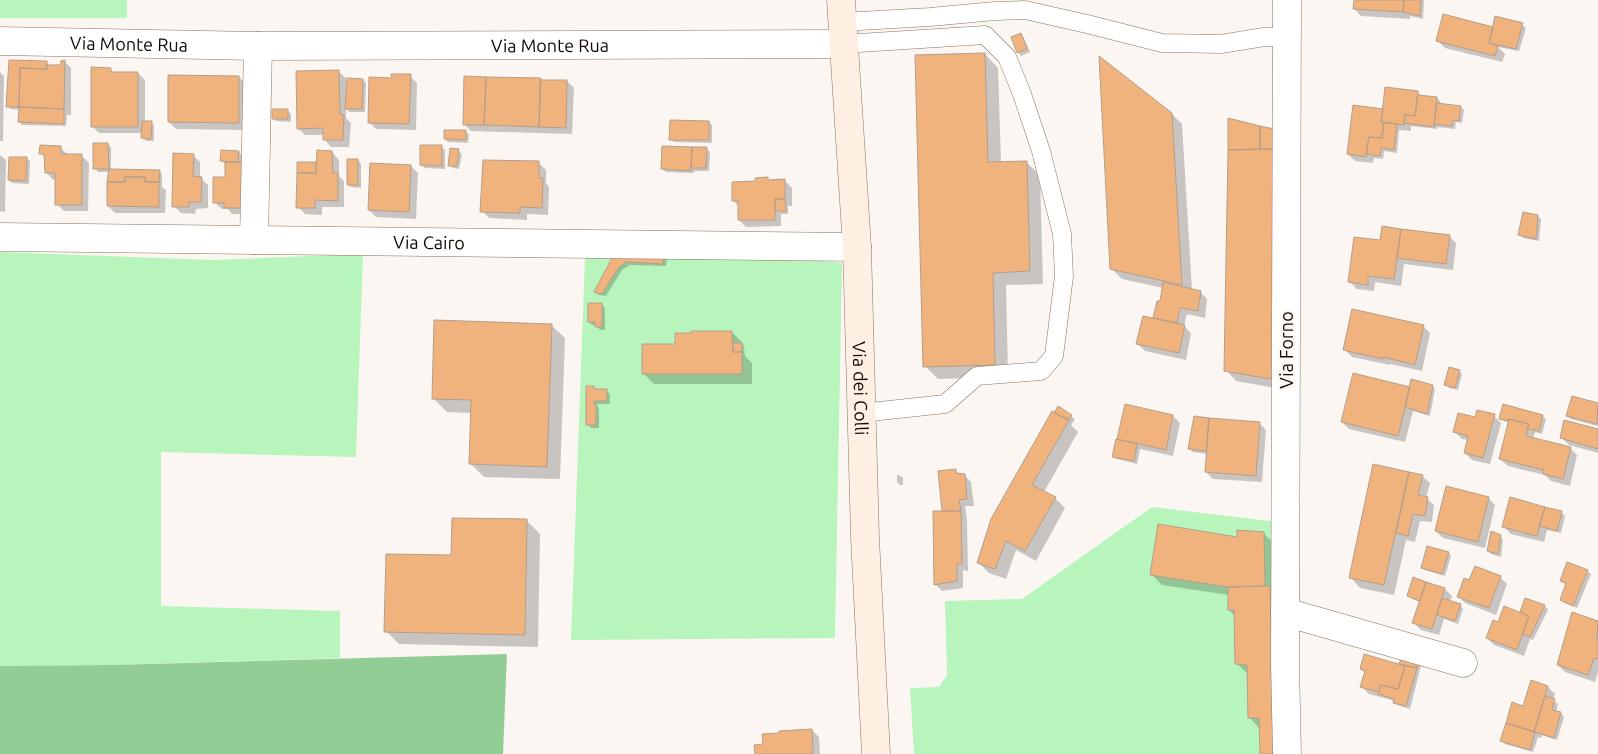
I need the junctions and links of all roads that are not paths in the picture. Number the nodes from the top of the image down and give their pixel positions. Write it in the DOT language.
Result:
graph roads {
  1 [pos="1287,0"];
  2 [pos="842,22"];
  3 [pos="1287,37"];
  4 [pos="0,41"];
  5 [pos="258,46"];
  6 [pos="0,237"];
  7 [pos="254,240"];
  8 [pos="857,247"];
  9 [pos="861,413"];
  10 [pos="1285,612"];
  11 [pos="1463,663"];
  12 [pos="876,754"];
  13 [pos="1287,754"];
  1 -- 3 [label="street, Via Forno"];
  2 -- 3 [label="lane"];
  2 -- 5 [label="street, Via Monte Rua"];
  2 -- 8 [label="main road, Via dei Colli"];
  2 -- 9 [label="lane"];
  3 -- 10 [label="street, Via Forno"];
  4 -- 5 [label="street, Via Monte Rua"];
  5 -- 7 [label="street"];
  6 -- 7 [label="street, Via Cairo"];
  7 -- 8 [label="street, Via Cairo"];
  8 -- 9 [label="main road, Via dei Colli"];
  9 -- 12 [label="main road, Via dei Colli"];
  10 -- 11 [label="street"];
  10 -- 13 [label="street, Via Forno"];
}
